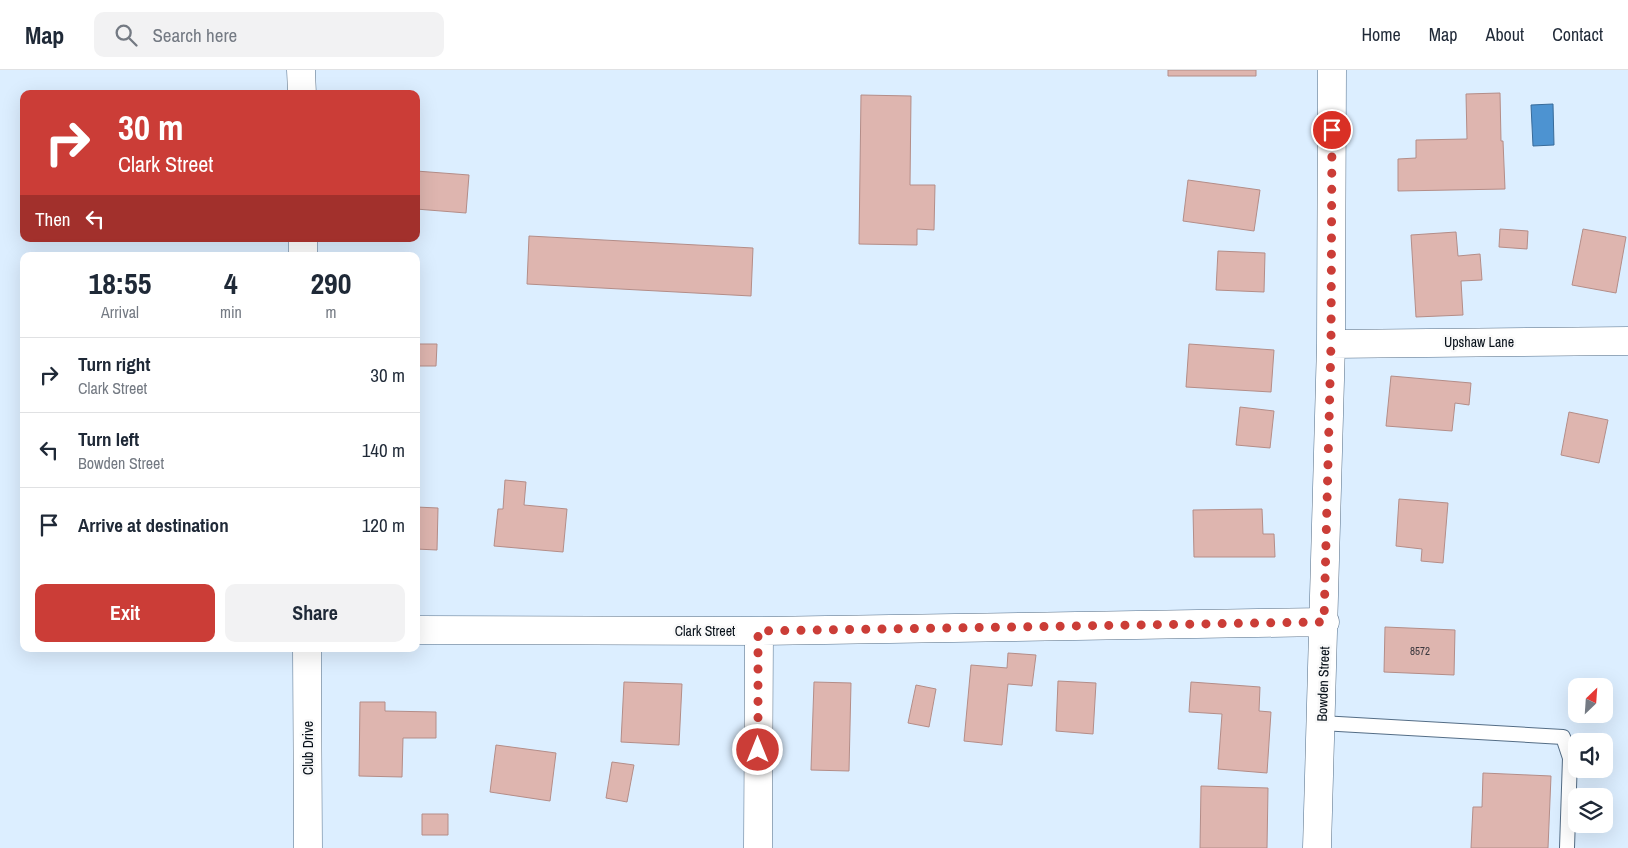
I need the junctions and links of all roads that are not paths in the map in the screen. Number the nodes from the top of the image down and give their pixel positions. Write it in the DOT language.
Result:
graph roads {
  1 [pos="301,70"];
  2 [pos="1332,70"];
  3 [pos="302,90"];
  4 [pos="1628,341"];
  5 [pos="1331,344"];
  6 [pos="1324,622"];
  7 [pos="420,630"];
  8 [pos="758,631"];
  9 [pos="307,652"];
  10 [pos="1321,723"];
  11 [pos="308,848"];
  12 [pos="758,848"];
  13 [pos="1317,848"];
  14 [pos="1568,848"];
  1 -- 3 [label="street"];
  2 -- 5 [label="street, Bowden Street"];
  4 -- 5 [label="street, Upshaw Lane"];
  5 -- 6 [label="street, Bowden Street"];
  6 -- 8 [label="street, Clark Street"];
  6 -- 10 [label="street, Bowden Street"];
  7 -- 8 [label="street, Clark Street"];
  8 -- 12 [label="street"];
  9 -- 11 [label="street, Club Drive"];
  10 -- 13 [label="street, Bowden Street"];
  10 -- 14 [label="lane"];
}
